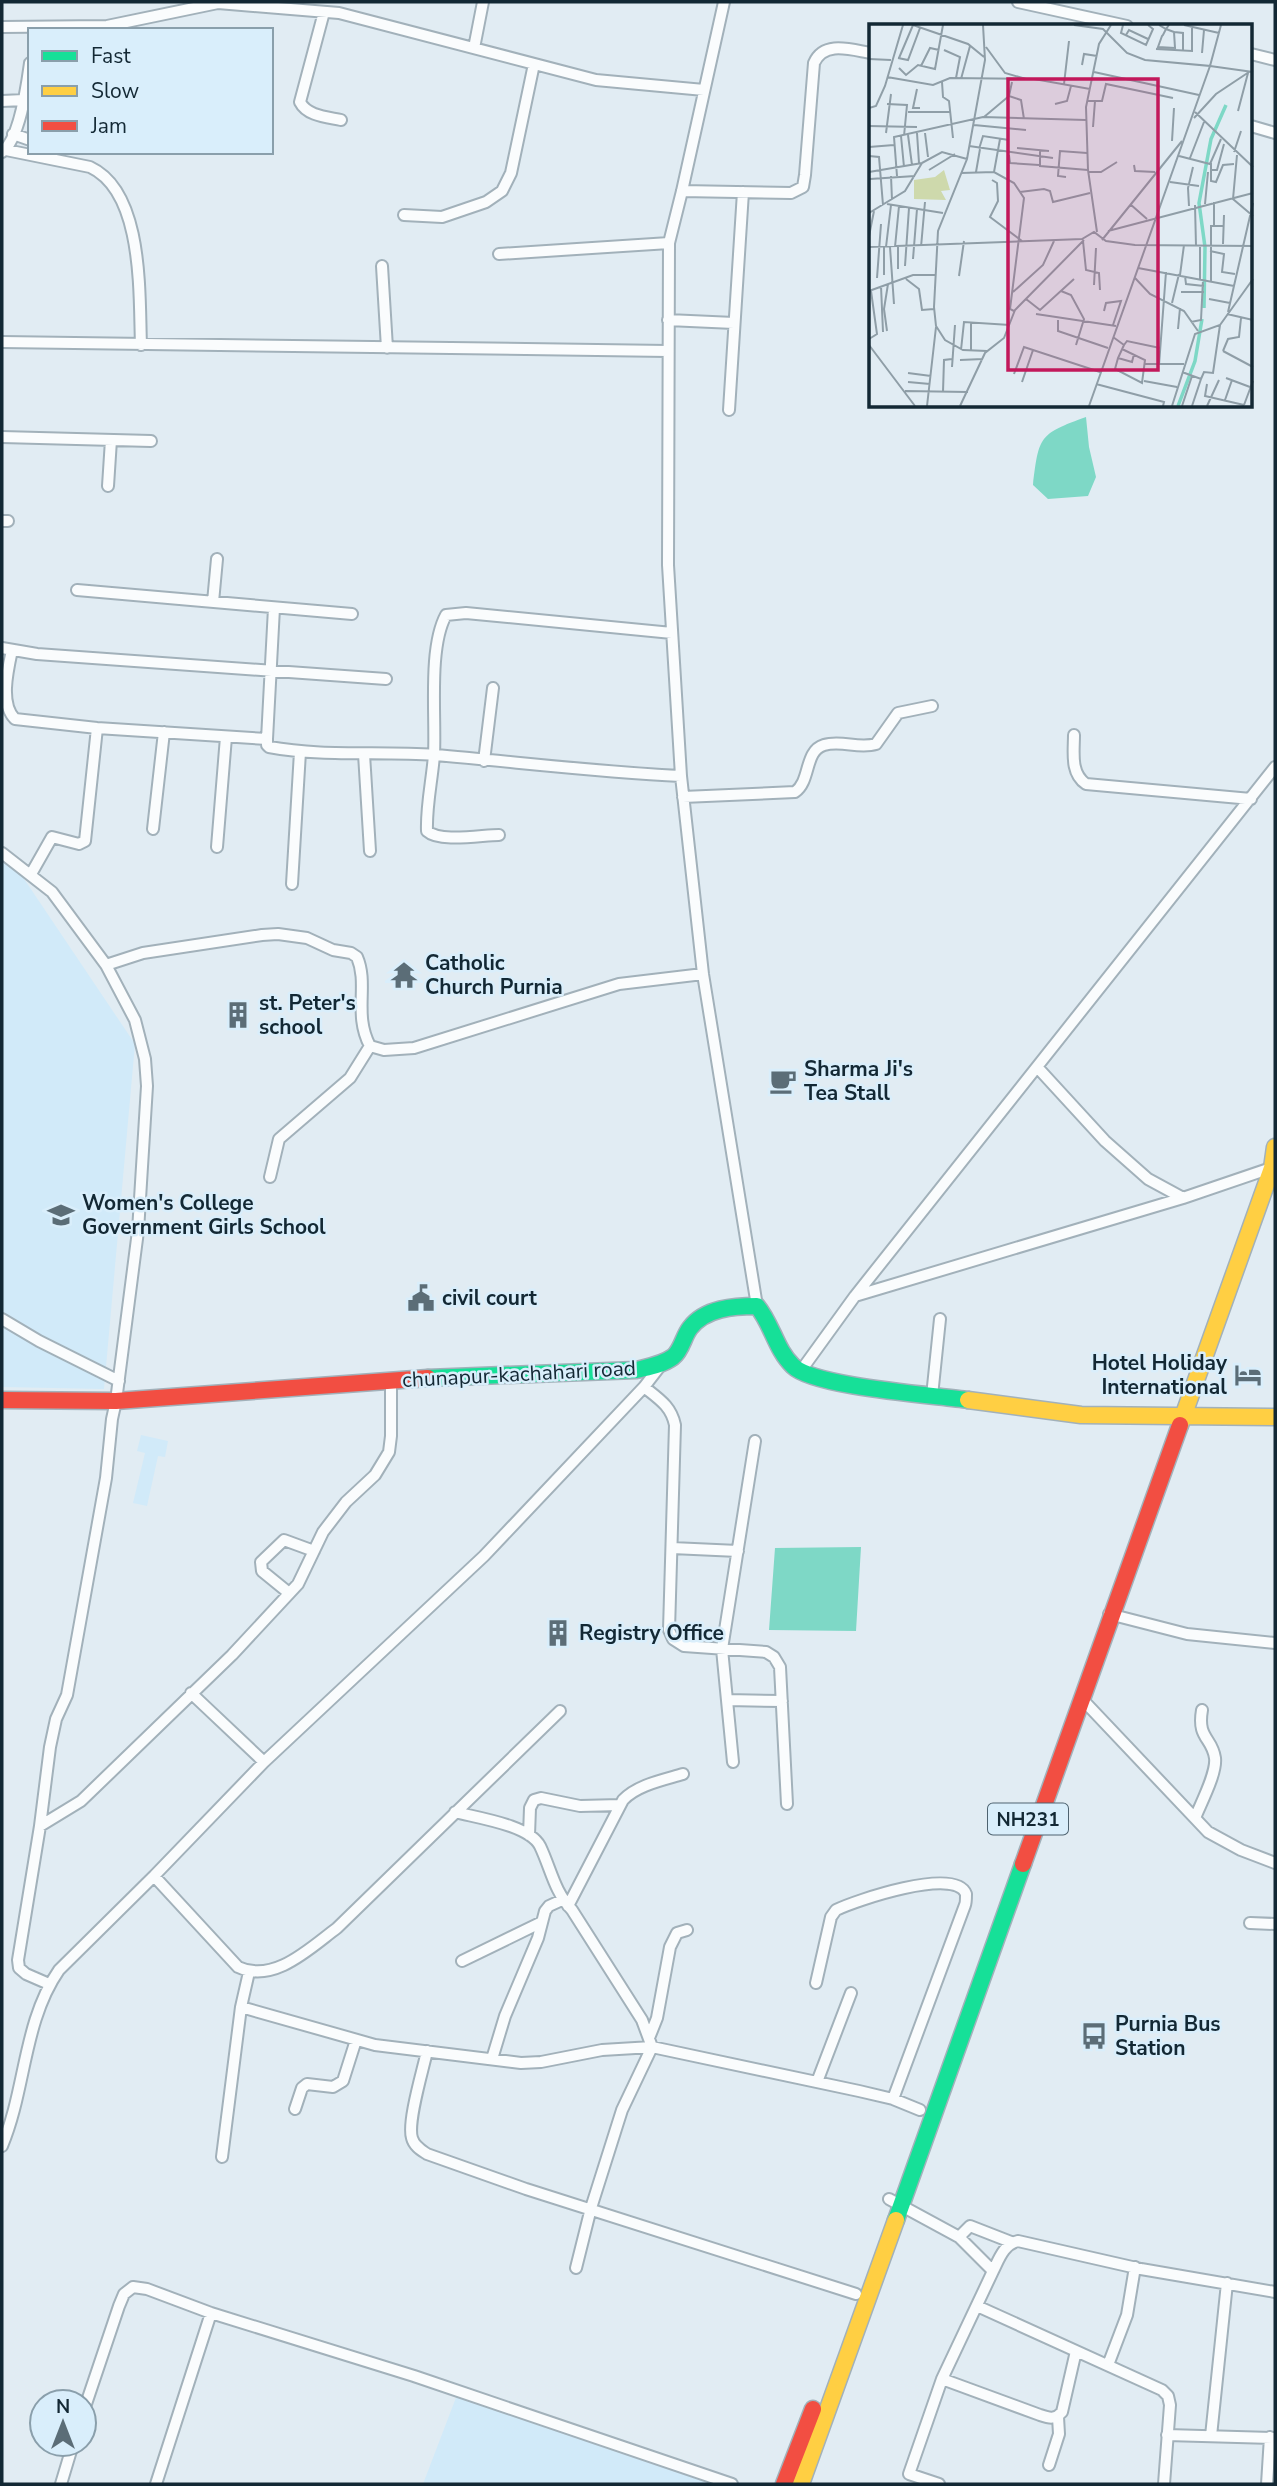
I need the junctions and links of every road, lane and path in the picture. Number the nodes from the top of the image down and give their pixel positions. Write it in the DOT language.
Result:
graph roads {
  1 [pos="193,2"];
  2 [pos="483,2"];
  3 [pos="724,2"];
  4 [pos="1018,2"];
  5 [pos="218,3"];
  6 [pos="324,12"];
  7 [pos="1118,24"];
  8 [pos="2,27"];
  9 [pos="59,28"];
  10 [pos="28,29"];
  11 [pos="474,48"];
  12 [pos="869,53"];
  13 [pos="1252,54"];
  14 [pos="1275,60"];
  15 [pos="534,64"];
  16 [pos="28,75"];
  17 [pos="704,90"];
  18 [pos="24,100"];
  19 [pos="2,101"];
  20 [pos="341,120"];
  21 [pos="1252,126"];
  22 [pos="1275,133"];
  23 [pos="13,134"];
  24 [pos="28,138"];
  25 [pos="4,151"];
  26 [pos="682,191"];
  27 [pos="743,192"];
  28 [pos="404,215"];
  29 [pos="669,243"];
  30 [pos="499,254"];
  31 [pos="382,266"];
  32 [pos="668,320"];
  33 [pos="734,323"];
  34 [pos="2,342"];
  35 [pos="141,345"];
  36 [pos="387,348"];
  37 [pos="668,351"];
  38 [pos="729,410"];
  39 [pos="2,437"];
  40 [pos="111,440"];
  41 [pos="151,441"];
  42 [pos="108,486"];
  43 [pos="217,559"];
  44 [pos="77,590"];
  45 [pos="213,602"];
  46 [pos="274,608"];
  47 [pos="352,614"];
  48 [pos="672,633"];
  49 [pos="7,649"];
  50 [pos="271,672"];
  51 [pos="387,679"];
  52 [pos="493,688"];
  53 [pos="932,706"];
  54 [pos="97,728"];
  55 [pos="164,732"];
  56 [pos="1073,735"];
  57 [pos="226,737"];
  58 [pos="267,739"];
  59 [pos="300,752"];
  60 [pos="364,754"];
  61 [pos="434,755"];
  62 [pos="484,761"];
  63 [pos="1275,768"];
  64 [pos="681,776"];
  65 [pos="683,797"];
  66 [pos="1251,799"];
  67 [pos="153,829"];
  68 [pos="499,835"];
  69 [pos="217,847"];
  70 [pos="370,851"];
  71 [pos="2,853"];
  72 [pos="31,874"];
  73 [pos="292,884"];
  74 [pos="106,965"];
  75 [pos="703,974"];
  76 [pos="370,1046"];
  77 [pos="1038,1068"];
  78 [pos="1271,1162"];
  79 [pos="270,1177"];
  80 [pos="1183,1198"];
  81 [pos="855,1296"];
  82 [pos="757,1306"];
  83 [pos="2,1319"];
  84 [pos="940,1319"];
  85 [pos="662,1363"];
  86 [pos="800,1372"];
  87 [pos="391,1380"];
  88 [pos="119,1381"];
  89 [pos="644,1387"];
  90 [pos="932,1396"];
  91 [pos="2,1400"];
  92 [pos="116,1401"];
  93 [pos="1176,1417"];
  94 [pos="1275,1417"];
  95 [pos="755,1441"];
  96 [pos="672,1548"];
  97 [pos="314,1551"];
  98 [pos="738,1551"];
  99 [pos="289,1593"];
  100 [pos="1108,1613"];
  101 [pos="1275,1643"];
  102 [pos="722,1649"];
  103 [pos="191,1693"];
  104 [pos="1078,1695"];
  105 [pos="727,1700"];
  106 [pos="782,1701"];
  107 [pos="1202,1710"];
  108 [pos="560,1711"];
  109 [pos="264,1762"];
  110 [pos="733,1762"];
  111 [pos="683,1774"];
  112 [pos="787,1804"];
  113 [pos="620,1805"];
  114 [pos="455,1812"];
  115 [pos="1195,1818"];
  116 [pos="40,1826"];
  117 [pos="529,1835"];
  118 [pos="1275,1863"];
  119 [pos="154,1876"];
  120 [pos="565,1903"];
  121 [pos="542,1922"];
  122 [pos="1250,1923"];
  123 [pos="1275,1924"];
  124 [pos="687,1930"];
  125 [pos="461,1961"];
  126 [pos="249,1972"];
  127 [pos="816,1983"];
  128 [pos="49,1984"];
  129 [pos="851,1993"];
  130 [pos="242,2007"];
  131 [pos="356,2040"];
  132 [pos="650,2043"];
  133 [pos="427,2051"];
  134 [pos="492,2059"];
  135 [pos="817,2082"];
  136 [pos="2,2099"];
  137 [pos="893,2099"];
  138 [pos="15,2101"];
  139 [pos="295,2109"];
  140 [pos="920,2109"];
  141 [pos="2,2146"];
  142 [pos="222,2157"];
  143 [pos="895,2203"];
  144 [pos="591,2208"];
  145 [pos="959,2237"];
  146 [pos="1011,2242"];
  147 [pos="1135,2267"];
  148 [pos="576,2268"];
  149 [pos="993,2271"];
  150 [pos="1227,2283"];
  151 [pos="1275,2292"];
  152 [pos="856,2294"];
  153 [pos="977,2306"];
  154 [pos="211,2313"];
  155 [pos="1076,2351"];
  156 [pos="1108,2365"];
  157 [pos="942,2379"];
  158 [pos="91,2388"];
  159 [pos="1058,2417"];
  160 [pos="1167,2435"];
  161 [pos="1211,2436"];
  162 [pos="1272,2438"];
  163 [pos="69,2458"];
  164 [pos="1049,2465"];
  165 [pos="907,2479"];
  166 [pos="61,2484"];
  167 [pos="156,2484"];
  168 [pos="732,2484"];
  169 [pos="784,2484"];
  170 [pos="801,2484"];
  171 [pos="939,2484"];
  172 [pos="1164,2484"];
  173 [pos="1268,2484"];
  1 -- 5 [label="street"];
  2 -- 11 [label="street"];
  3 -- 17 [label="street"];
  4 -- 7 [label="street"];
  5 -- 6 [label="street"];
  5 -- 9 [label="street"];
  6 -- 11 [label="street"];
  6 -- 20 [label="street"];
  8 -- 10 [label="street"];
  11 -- 15 [label="street"];
  12 -- 27 [label="street"];
  13 -- 14 [label="street"];
  15 -- 17 [label="street"];
  15 -- 28 [label="street"];
  16 -- 18 [label="street"];
  17 -- 26 [label="street"];
  18 -- 19 [label="street"];
  18 -- 23 [label="street"];
  21 -- 22 [label="street"];
  23 -- 24 [label="street"];
  23 -- 25 [label="street"];
  25 -- 35 [label="street"];
  26 -- 27 [label="street"];
  26 -- 29 [label="street"];
  27 -- 33 [label="street"];
  29 -- 30 [label="street"];
  29 -- 32 [label="street"];
  31 -- 36 [label="street"];
  32 -- 33 [label="street"];
  32 -- 37 [label="street"];
  33 -- 38 [label="street"];
  34 -- 35 [label="street"];
  35 -- 36 [label="street"];
  36 -- 37 [label="street"];
  37 -- 48 [label="street"];
  39 -- 40 [label="street"];
  40 -- 41 [label="street"];
  40 -- 42 [label="street"];
  43 -- 45 [label="street"];
  44 -- 45 [label="street"];
  45 -- 46 [label="street"];
  46 -- 47 [label="street"];
  46 -- 50 [label="street"];
  48 -- 61 [label="street"];
  48 -- 64 [label="street"];
  49 -- 50 [label="street"];
  49 -- 54 [label="street"];
  50 -- 51 [label="street"];
  50 -- 58 [label="street"];
  52 -- 62 [label="street"];
  53 -- 65 [label="street"];
  54 -- 55 [label="street"];
  54 -- 72 [label="street"];
  55 -- 57 [label="street"];
  55 -- 67 [label="street"];
  56 -- 66 [label="street"];
  57 -- 58 [label="street"];
  57 -- 69 [label="street"];
  58 -- 59 [label="street"];
  59 -- 60 [label="street"];
  59 -- 73 [label="street"];
  60 -- 61 [label="street"];
  60 -- 70 [label="street"];
  61 -- 62 [label="street"];
  61 -- 68 [label="street"];
  62 -- 64 [label="street"];
  63 -- 66 [label="street"];
  64 -- 65 [label="street"];
  65 -- 75 [label="street"];
  66 -- 77 [label="street"];
  71 -- 72 [label="street"];
  72 -- 74 [label="street"];
  74 -- 76 [label="street"];
  74 -- 88 [label="street"];
  75 -- 76 [label="street"];
  75 -- 82 [label="street"];
  76 -- 79 [label="street"];
  77 -- 80 [label="street"];
  77 -- 81 [label="street"];
  78 -- 80 [label="street"];
  78 -- 93 [label="main road, NH231"];
  80 -- 81 [label="street"];
  81 -- 86 [label="street"];
  82 -- 85 [label="main road, chunapur-kachahari road"];
  82 -- 86 [label="main road"];
  83 -- 88 [label="street"];
  84 -- 90 [label="street"];
  85 -- 87 [label="main road, chunapur-kachahari road"];
  85 -- 89 [label="street"];
  86 -- 90 [label="main road"];
  87 -- 92 [label="main road, chunapur-kachahari road"];
  87 -- 97 [label="street"];
  88 -- 92 [label="street"];
  89 -- 96 [label="street"];
  89 -- 109 [label="street"];
  90 -- 93 [label="main road"];
  91 -- 92 [label="main road, chunapur-kachahari road"];
  92 -- 116 [label="street"];
  93 -- 94 [label="main road"];
  93 -- 100 [label="main road, NH231"];
  95 -- 98 [label="street"];
  96 -- 98 [label="street"];
  96 -- 102 [label="street"];
  97 -- 99 [label="street"];
  97 -- 99 [label="street"];
  98 -- 102 [label="street"];
  99 -- 103 [label="street"];
  100 -- 101 [label="street"];
  100 -- 104 [label="main road, NH231"];
  102 -- 105 [label="street"];
  102 -- 106 [label="street"];
  103 -- 109 [label="street"];
  103 -- 116 [label="street"];
  104 -- 115 [label="street"];
  104 -- 140 [label="main road, NH231"];
  104 -- 143 [label="main road, NH231"];
  105 -- 106 [label="street"];
  105 -- 110 [label="street"];
  106 -- 112 [label="street"];
  107 -- 115 [label="street"];
  108 -- 114 [label="street"];
  109 -- 119 [label="street"];
  111 -- 113 [label="street"];
  113 -- 117 [label="street"];
  113 -- 120 [label="street"];
  114 -- 117 [label="street"];
  114 -- 126 [label="street"];
  115 -- 118 [label="street"];
  116 -- 128 [label="street"];
  117 -- 120 [label="street"];
  119 -- 126 [label="street"];
  119 -- 128 [label="street"];
  120 -- 121 [label="street"];
  120 -- 132 [label="street"];
  121 -- 125 [label="street"];
  121 -- 134 [label="street"];
  122 -- 123 [label="street"];
  124 -- 132 [label="street"];
  126 -- 130 [label="street"];
  127 -- 137 [label="street"];
  128 -- 138 [label="street"];
  129 -- 135 [label="street"];
  130 -- 131 [label="street"];
  130 -- 142 [label="street"];
  131 -- 133 [label="street"];
  131 -- 139 [label="street"];
  132 -- 134 [label="street"];
  132 -- 135 [label="street"];
  132 -- 144 [label="street"];
  133 -- 134 [label="street"];
  133 -- 144 [label="street"];
  135 -- 137 [label="street"];
  136 -- 138 [label="street"];
  137 -- 140 [label="street"];
  138 -- 141 [label="street"];
  140 -- 143 [label="main road, NH231"];
  143 -- 145 [label="street"];
  143 -- 152 [label="main road, NH231"];
  143 -- 170 [label="main road, NH231"];
  144 -- 148 [label="street"];
  144 -- 152 [label="street"];
  145 -- 146 [label="street"];
  145 -- 149 [label="street"];
  146 -- 147 [label="street"];
  146 -- 149 [label="street"];
  147 -- 150 [label="street"];
  147 -- 156 [label="street"];
  149 -- 153 [label="street"];
  150 -- 151 [label="street"];
  150 -- 161 [label="street"];
  152 -- 169 [label="main road, NH231"];
  153 -- 155 [label="street"];
  153 -- 157 [label="street"];
  154 -- 158 [label="street"];
  154 -- 167 [label="street"];
  154 -- 168 [label="street"];
  155 -- 156 [label="street"];
  155 -- 159 [label="street"];
  156 -- 160 [label="street"];
  157 -- 159 [label="street"];
  157 -- 165 [label="street"];
  159 -- 164 [label="street"];
  160 -- 161 [label="street"];
  160 -- 172 [label="street"];
  161 -- 162 [label="street"];
  162 -- 173 [label="street"];
  163 -- 166 [label="street"];
  165 -- 171 [label="street"];
}
